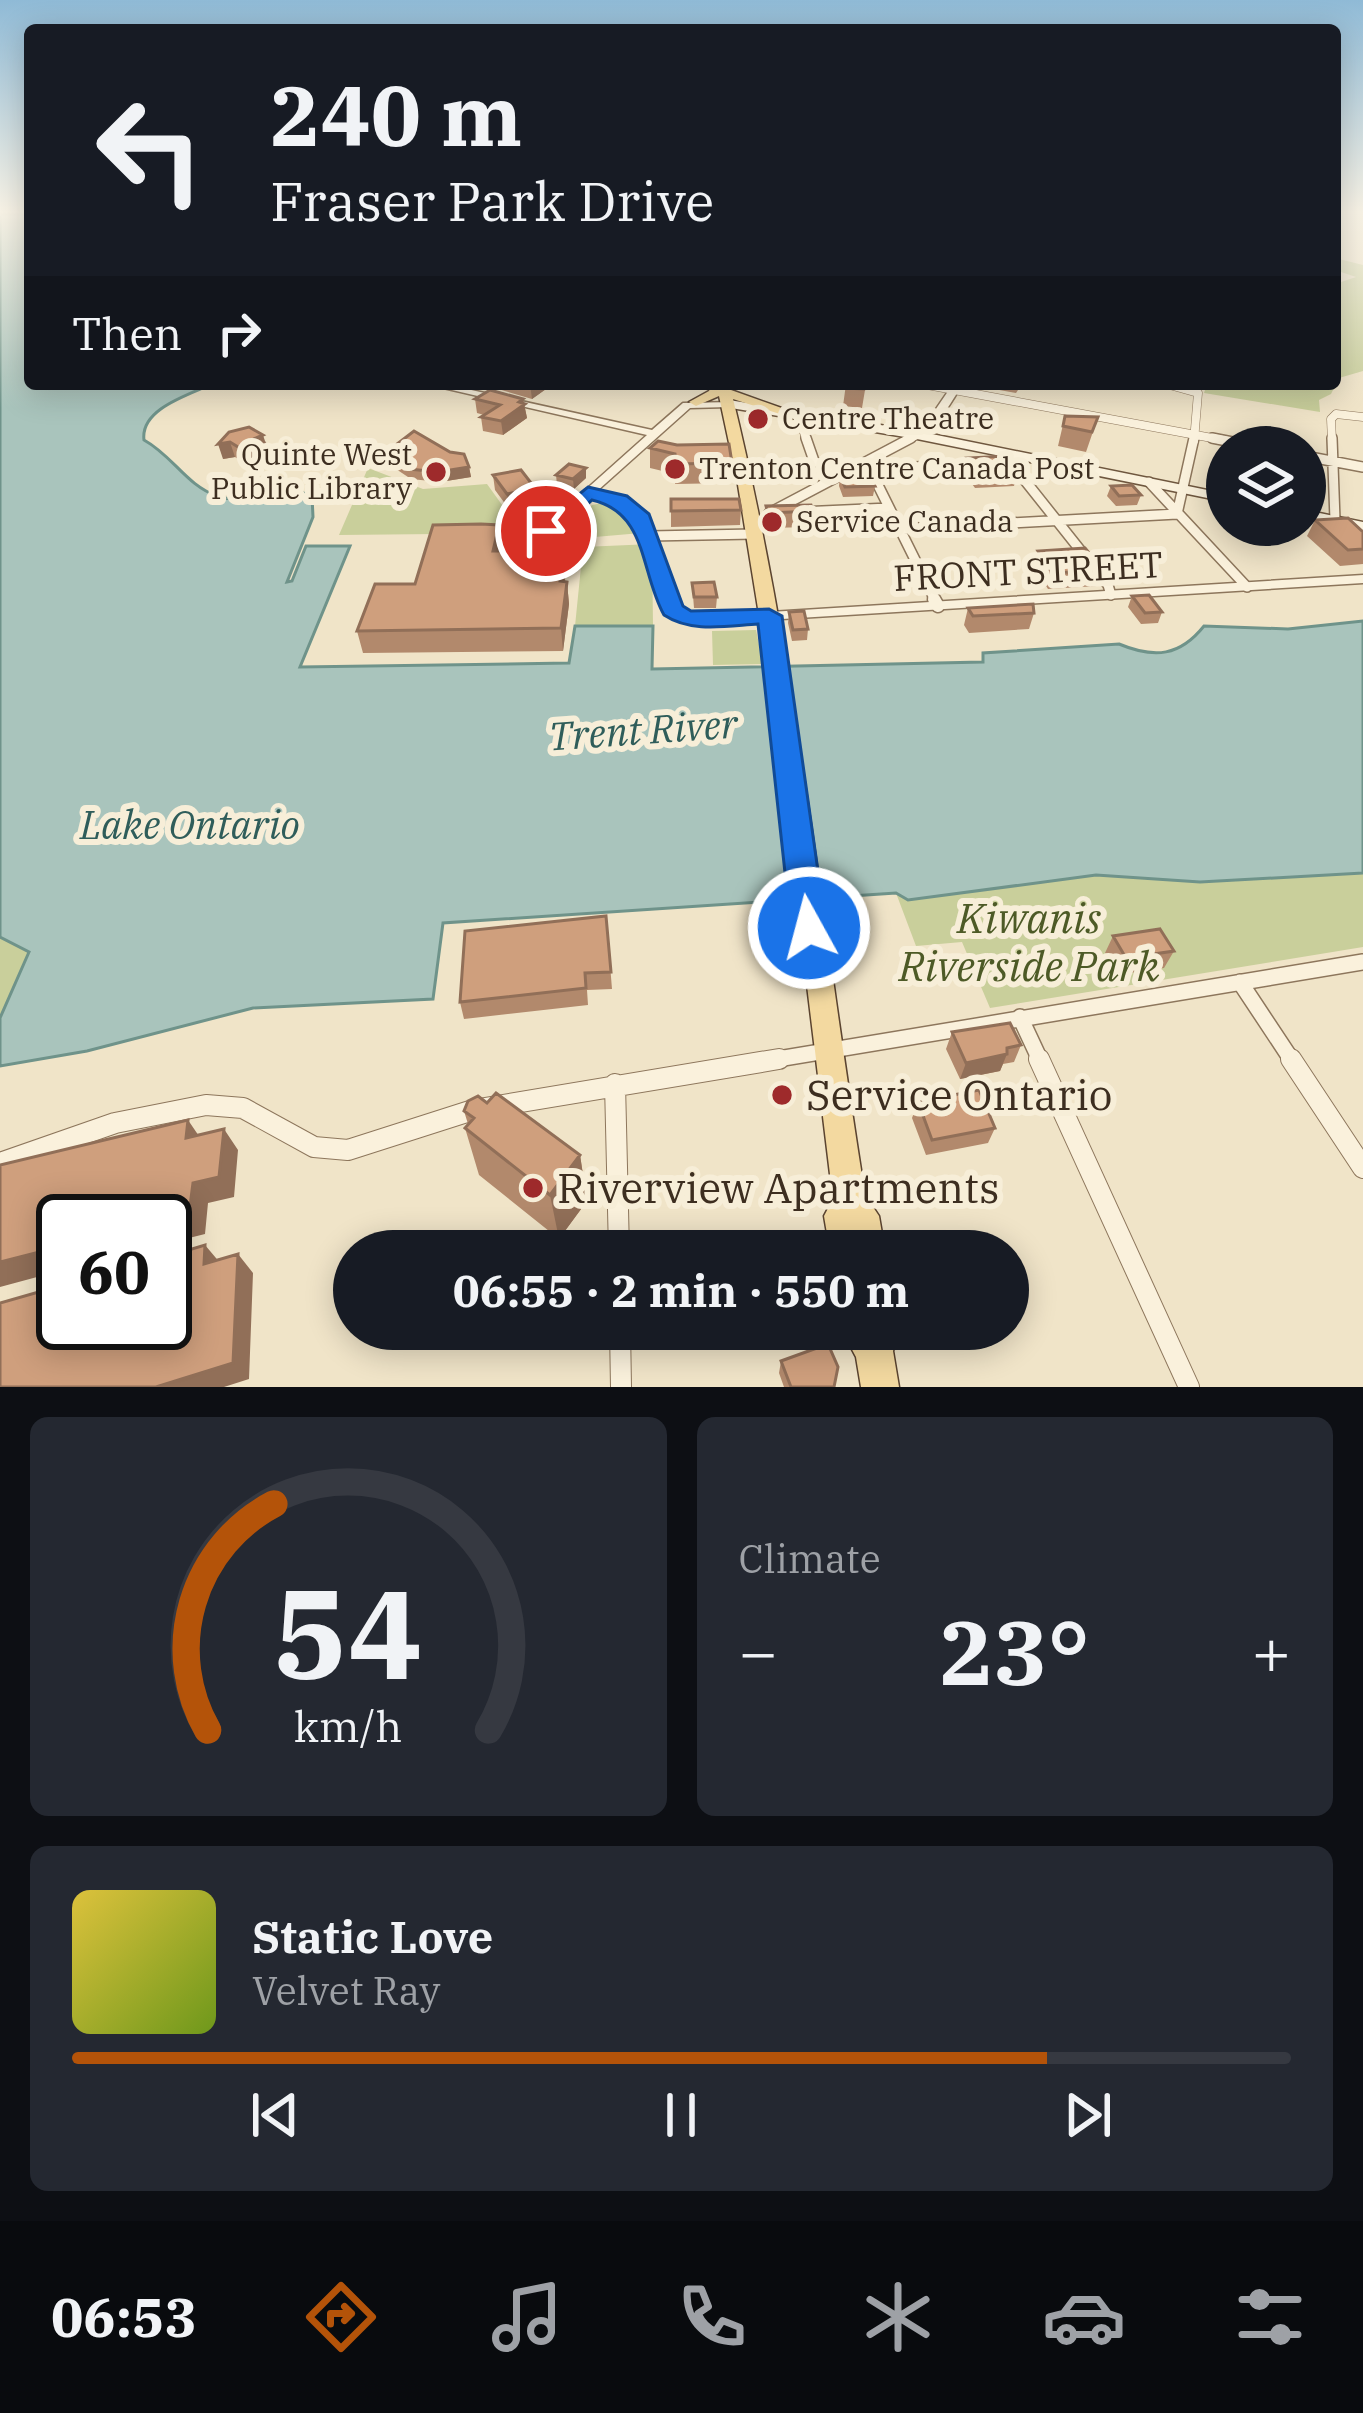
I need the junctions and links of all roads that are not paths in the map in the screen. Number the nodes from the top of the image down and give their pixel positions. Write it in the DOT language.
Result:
graph roads {
  1 [pos="458,390"];
  2 [pos="954,390"];
  3 [pos="971,390"];
  4 [pos="1187,390"];
  5 [pos="724,391"];
  6 [pos="696,402"];
  7 [pos="790,412"];
  8 [pos="1363,417"];
  9 [pos="931,424"];
  10 [pos="653,434"];
  11 [pos="917,435"];
  12 [pos="1195,435"];
  13 [pos="1206,437"];
  14 [pos="992,450"];
  15 [pos="1012,458"];
  16 [pos="1326,460"];
  17 [pos="1333,461"];
  18 [pos="866,467"];
  19 [pos="1363,467"];
  20 [pos="843,475"];
  21 [pos="1149,482"];
  22 [pos="593,489"];
  23 [pos="1182,489"];
  24 [pos="1206,494"];
  25 [pos="889,508"];
  26 [pos="1177,514"];
  27 [pos="1326,518"];
  28 [pos="758,520"];
  29 [pos="1335,520"];
  30 [pos="1058,521"];
  31 [pos="1363,526"];
  32 [pos="899,529"];
  33 [pos="546,531"];
  34 [pos="650,536"];
  35 [pos="1363,579"];
  36 [pos="1247,587"];
  37 [pos="1111,596"];
  38 [pos="938,606"];
  39 [pos="769,616"];
  40 [pos="1363,962"];
  41 [pos="1240,982"];
  42 [pos="1020,1017"];
  43 [pos="825,1048"];
  44 [pos="615,1084"];
  45 [pos="0,1163"];
  46 [pos="1363,1168"];
  47 [pos="850,1203"];
  48 [pos="618,1230"];
  49 [pos="843,1230"];
  50 [pos="864,1230"];
  51 [pos="621,1350"];
  52 [pos="622,1387"];
  53 [pos="1189,1387"];
  1 -- 10 [label="street"];
  2 -- 9 [label="street"];
  3 -- 12 [label="street"];
  4 -- 12 [label="street"];
  5 -- 6 [label="main road"];
  5 -- 7 [label="main road"];
  5 -- 28 [label="main road"];
  6 -- 10 [label="street"];
  7 -- 11 [label="main road"];
  7 -- 20 [label="street"];
  8 -- 17 [label="street"];
  9 -- 11 [label="street"];
  9 -- 14 [label="main road"];
  10 -- 22 [label="street"];
  11 -- 14 [label="main road"];
  11 -- 18 [label="street"];
  12 -- 13 [label="street"];
  12 -- 23 [label="street"];
  14 -- 15 [label="main road"];
  15 -- 18 [label="street"];
  15 -- 21 [label="main road"];
  15 -- 30 [label="street"];
  16 -- 17 [label="street"];
  17 -- 19 [label="street"];
  17 -- 29 [label="street"];
  18 -- 20 [label="street"];
  18 -- 25 [label="street"];
  20 -- 28 [label="street"];
  21 -- 23 [label="main road"];
  21 -- 26 [label="street"];
  22 -- 33 [label="street"];
  22 -- 34 [label="street"];
  23 -- 24 [label="main road"];
  23 -- 26 [label="street"];
  25 -- 28 [label="street"];
  25 -- 32 [label="street"];
  26 -- 30 [label="street"];
  26 -- 36 [label="street"];
  27 -- 29 [label="main road"];
  28 -- 34 [label="street"];
  28 -- 39 [label="main road"];
  29 -- 31 [label="main road"];
  30 -- 32 [label="street"];
  30 -- 37 [label="street"];
  32 -- 38 [label="street"];
  34 -- 39 [label="street, FRONT STREET"];
  35 -- 36 [label="street, FRONT STREET"];
  36 -- 37 [label="street, FRONT STREET"];
  37 -- 38 [label="street, FRONT STREET"];
  38 -- 39 [label="street, FRONT STREET"];
  39 -- 43 [label="main road"];
  40 -- 41 [label="street"];
  41 -- 42 [label="street"];
  41 -- 46 [label="street"];
  42 -- 43 [label="street"];
  42 -- 53 [label="street"];
  43 -- 44 [label="street"];
  43 -- 47 [label="main road"];
  44 -- 45 [label="street"];
  44 -- 48 [label="street"];
  47 -- 49 [label="main road"];
  47 -- 50 [label="main road"];
  51 -- 52 [label="street"];
}
